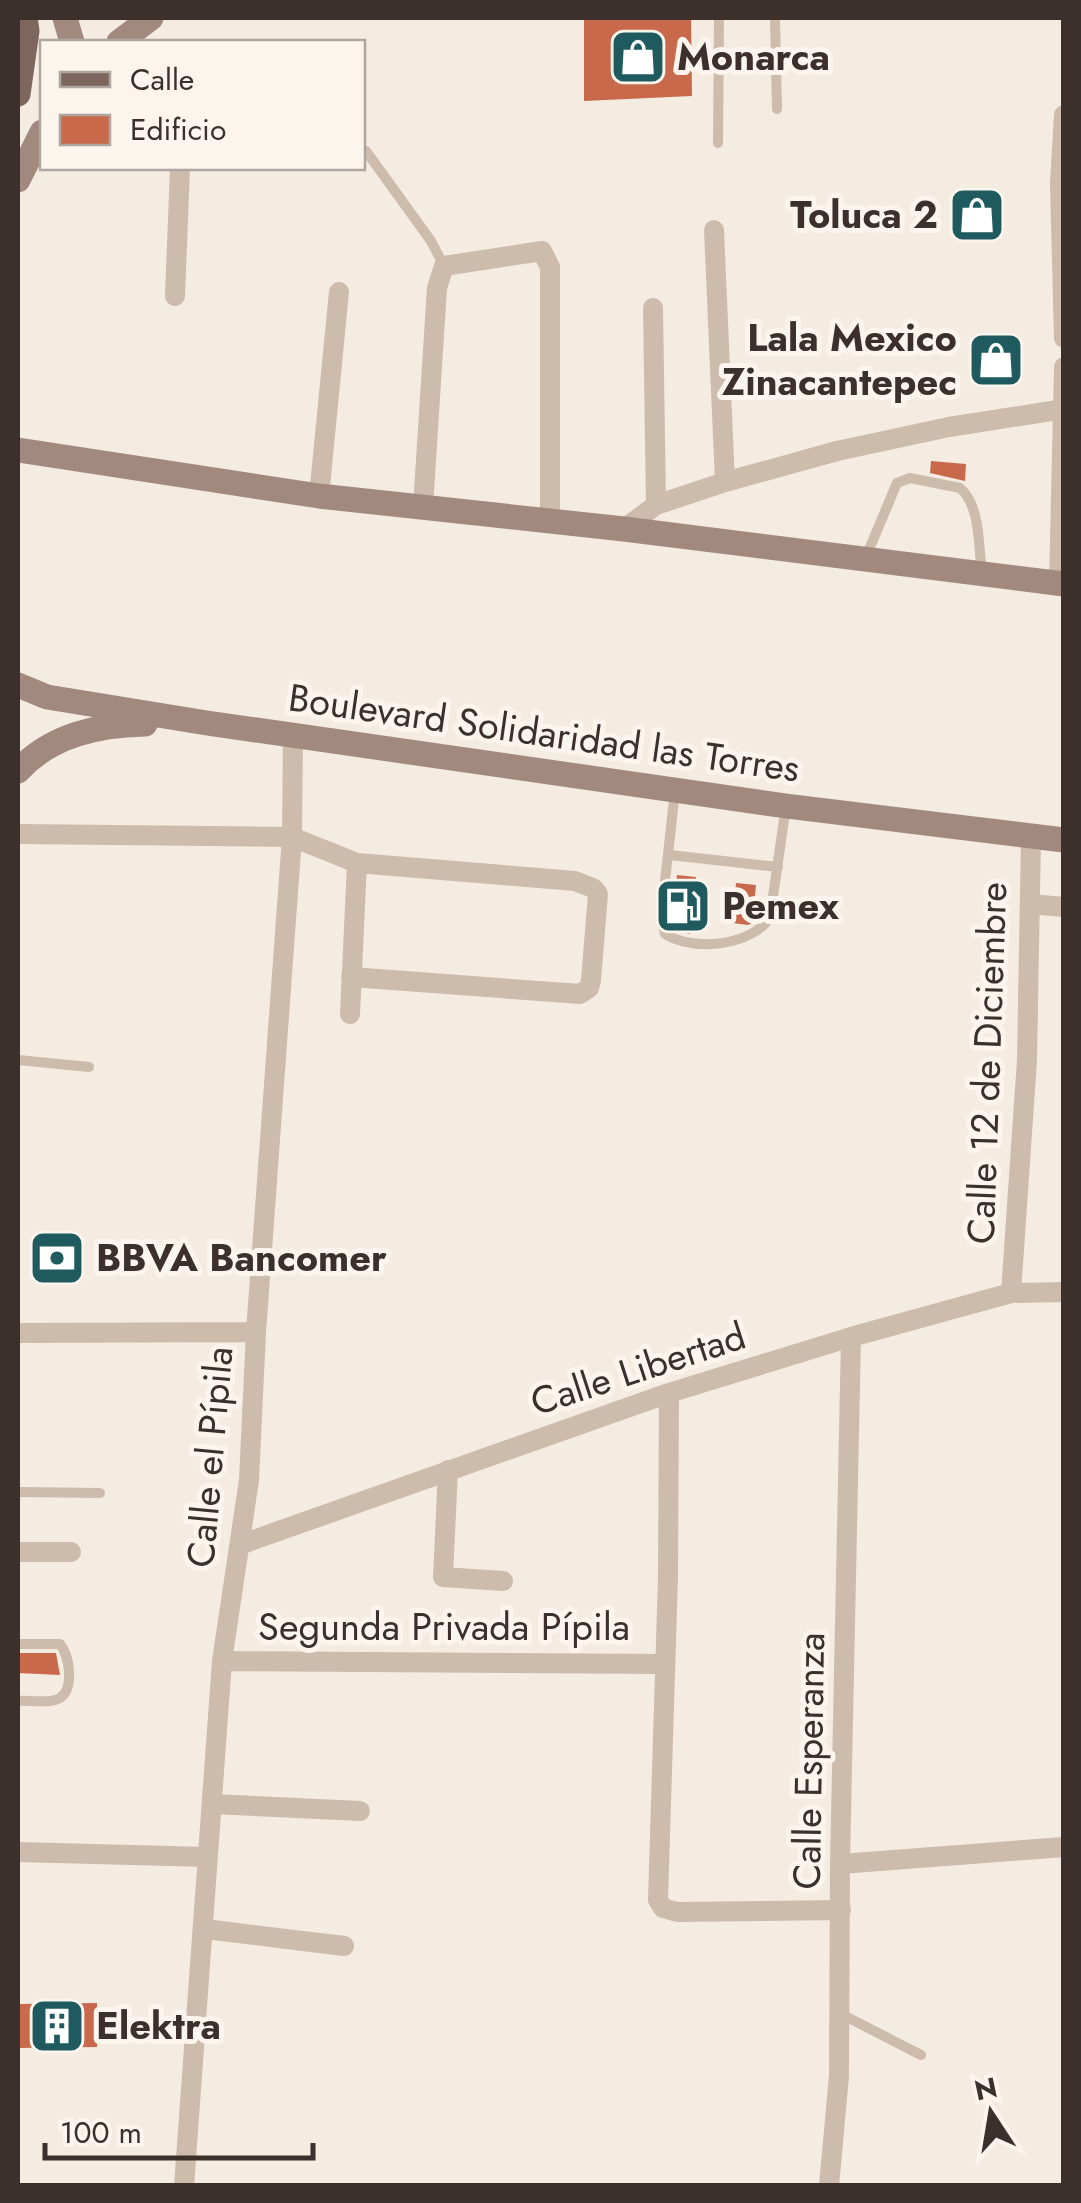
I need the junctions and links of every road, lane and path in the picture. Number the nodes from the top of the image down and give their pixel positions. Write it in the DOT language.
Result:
graph roads {
  1 [pos="25,18"];
  2 [pos="150,18"];
  3 [pos="719,18"];
  4 [pos="774,18"];
  5 [pos="122,40"];
  6 [pos="18,94"];
  7 [pos="777,109"];
  8 [pos="1064,115"];
  9 [pos="40,136"];
  10 [pos="718,143"];
  11 [pos="366,150"];
  12 [pos="180,170"];
  13 [pos="18,180"];
  14 [pos="714,230"];
  15 [pos="444,266"];
  16 [pos="340,292"];
  17 [pos="175,296"];
  18 [pos="653,308"];
  19 [pos="1064,338"];
  20 [pos="1064,368"];
  21 [pos="1062,409"];
  22 [pos="18,450"];
  23 [pos="725,482"];
  24 [pos="318,496"];
  25 [pos="656,504"];
  26 [pos="423,507"];
  27 [pos="550,522"];
  28 [pos="624,529"];
  29 [pos="865,560"];
  30 [pos="982,574"];
  31 [pos="1061,584"];
  32 [pos="18,685"];
  33 [pos="207,724"];
  34 [pos="293,734"];
  35 [pos="18,771"];
  36 [pos="675,790"];
  37 [pos="786,806"];
  38 [pos="18,834"];
  39 [pos="292,837"];
  40 [pos="1031,837"];
  41 [pos="1064,840"];
  42 [pos="670,856"];
  43 [pos="357,863"];
  44 [pos="778,868"];
  45 [pos="1030,904"];
  46 [pos="1064,907"];
  47 [pos="351,977"];
  48 [pos="350,1014"];
  49 [pos="18,1060"];
  50 [pos="89,1067"];
  51 [pos="1064,1292"];
  52 [pos="1011,1293"];
  53 [pos="256,1332"];
  54 [pos="18,1333"];
  55 [pos="851,1337"];
  56 [pos="669,1393"];
  57 [pos="448,1470"];
  58 [pos="18,1492"];
  59 [pos="100,1493"];
  60 [pos="242,1544"];
  61 [pos="18,1552"];
  62 [pos="71,1552"];
  63 [pos="503,1581"];
  64 [pos="18,1644"];
  65 [pos="222,1661"];
  66 [pos="665,1664"];
  67 [pos="18,1701"];
  68 [pos="212,1804"];
  69 [pos="360,1811"];
  70 [pos="1064,1847"];
  71 [pos="18,1852"];
  72 [pos="208,1857"];
  73 [pos="840,1864"];
  74 [pos="841,1910"];
  75 [pos="205,1929"];
  76 [pos="344,1946"];
  77 [pos="840,2014"];
  78 [pos="921,2055"];
  79 [pos="184,2186"];
  80 [pos="829,2186"];
  1 -- 6 [label="main road"];
  2 -- 5 [label="main road"];
  3 -- 10 [label="lane"];
  4 -- 7 [label="lane"];
  8 -- 19 [label="street"];
  9 -- 13 [label="main road"];
  11 -- 15 [label="lane"];
  12 -- 17 [label="street"];
  14 -- 23 [label="street"];
  15 -- 26 [label="street"];
  15 -- 27 [label="street"];
  16 -- 24 [label="street"];
  18 -- 25 [label="street"];
  20 -- 21 [label="street"];
  21 -- 23 [label="street"];
  21 -- 31 [label="street"];
  22 -- 24 [label="main road"];
  23 -- 25 [label="street"];
  24 -- 26 [label="main road"];
  25 -- 28 [label="street"];
  26 -- 27 [label="main road"];
  27 -- 28 [label="main road"];
  28 -- 29 [label="main road"];
  29 -- 30 [label="main road"];
  29 -- 30 [label="lane"];
  30 -- 31 [label="main road"];
  32 -- 33 [label="main road, Boulevard Solidaridad las Torres"];
  33 -- 34 [label="main road, Boulevard Solidaridad las Torres"];
  33 -- 35 [label="main road"];
  34 -- 36 [label="main road, Boulevard Solidaridad las Torres"];
  34 -- 39 [label="street, Calle el Pípila"];
  36 -- 37 [label="main road, Boulevard Solidaridad las Torres"];
  36 -- 42 [label="lane"];
  37 -- 40 [label="main road, Boulevard Solidaridad las Torres"];
  37 -- 44 [label="lane"];
  38 -- 39 [label="street"];
  39 -- 43 [label="street"];
  39 -- 53 [label="street, Calle el Pípila"];
  40 -- 41 [label="main road, Boulevard Solidaridad las Torres"];
  40 -- 45 [label="street, Calle 12 de Diciembre"];
  42 -- 44 [label="lane"];
  42 -- 44 [label="lane"];
  43 -- 47 [label="street"];
  43 -- 47 [label="street"];
  45 -- 46 [label="street"];
  45 -- 52 [label="street, Calle 12 de Diciembre"];
  47 -- 48 [label="street"];
  49 -- 50 [label="lane"];
  51 -- 52 [label="street, Calle Libertad"];
  52 -- 55 [label="street, Calle Libertad"];
  53 -- 54 [label="street"];
  53 -- 60 [label="street, Calle el Pípila"];
  55 -- 56 [label="street, Calle Libertad"];
  55 -- 73 [label="street, Calle Esperanza"];
  56 -- 57 [label="street, Calle Libertad"];
  56 -- 66 [label="street"];
  57 -- 60 [label="street, Calle Libertad"];
  57 -- 63 [label="street"];
  58 -- 59 [label="lane"];
  60 -- 65 [label="street, Calle el Pípila"];
  61 -- 62 [label="street"];
  64 -- 67 [label="lane"];
  65 -- 66 [label="street, Segunda Privada Pípila"];
  65 -- 68 [label="street, Calle el Pípila"];
  66 -- 74 [label="street"];
  68 -- 69 [label="street"];
  68 -- 72 [label="street, Calle el Pípila"];
  70 -- 73 [label="street"];
  71 -- 72 [label="street"];
  72 -- 75 [label="street, Calle el Pípila"];
  73 -- 74 [label="street, Calle Esperanza"];
  74 -- 77 [label="street, Calle Esperanza"];
  75 -- 76 [label="street"];
  75 -- 79 [label="street, Calle el Pípila"];
  77 -- 78 [label="lane"];
  77 -- 80 [label="street, Calle Esperanza"];
}
